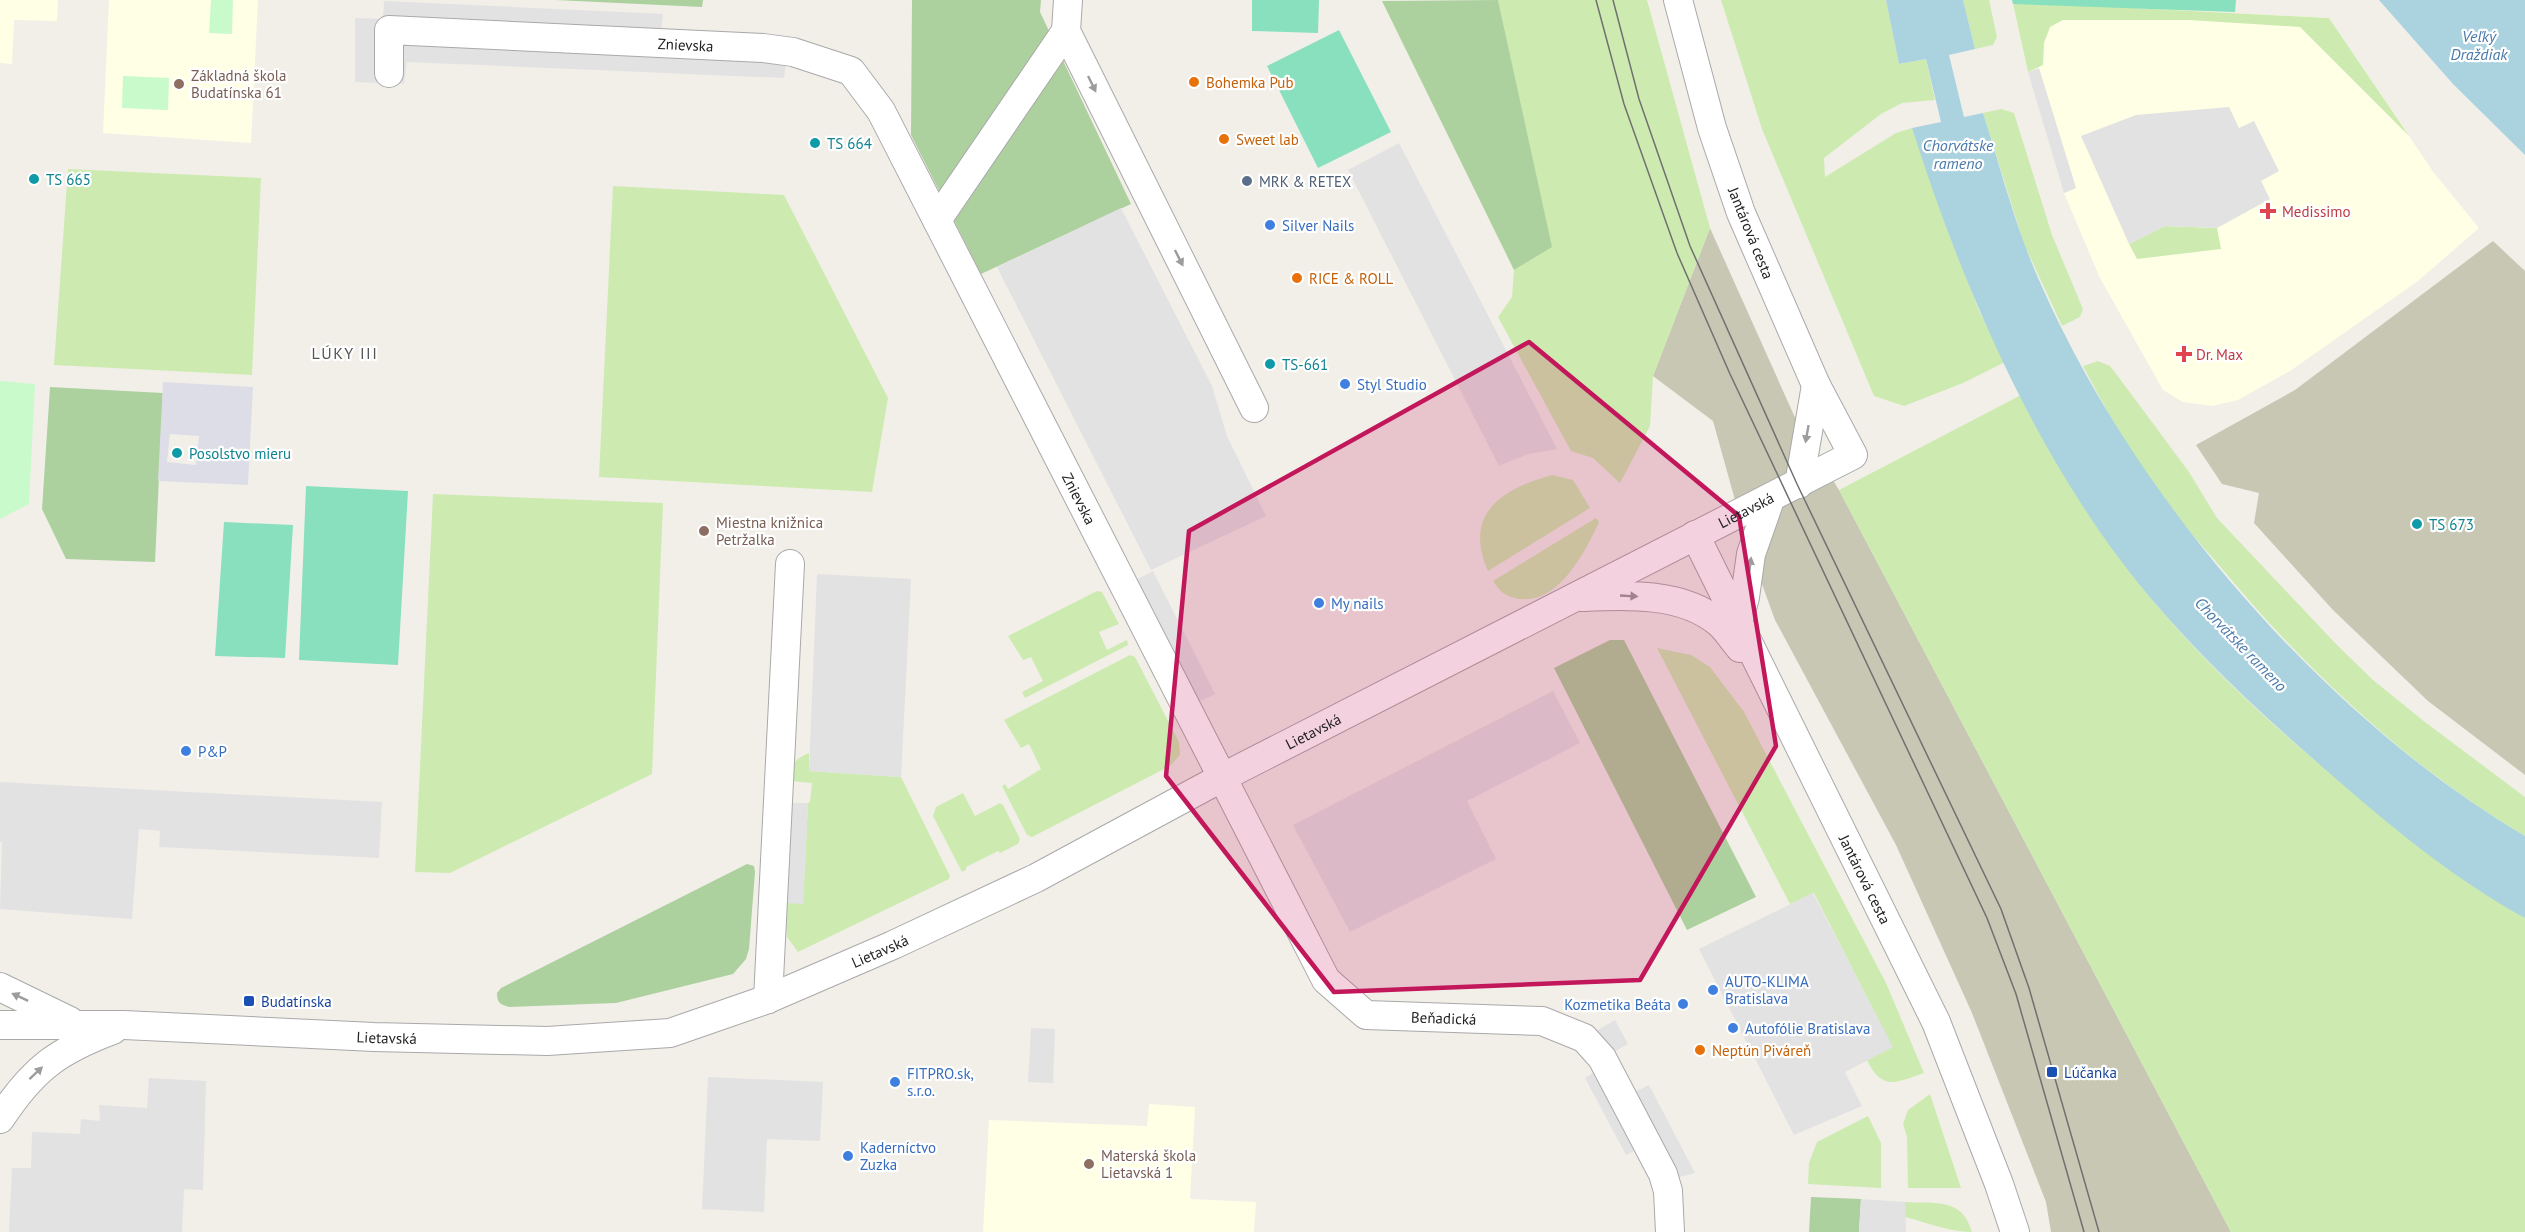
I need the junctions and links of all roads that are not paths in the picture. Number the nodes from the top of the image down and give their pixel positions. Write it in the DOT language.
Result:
graph roads {
  1 [pos="1068,0"];
  2 [pos="1678,0"];
  3 [pos="1066,31"];
  4 [pos="389,73"];
  5 [pos="937,220"];
  6 [pos="1816,385"];
  7 [pos="1254,408"];
  8 [pos="1853,455"];
  9 [pos="1799,483"];
  10 [pos="1771,497"];
  11 [pos="1695,535"];
  12 [pos="790,564"];
  13 [pos="1570,597"];
  14 [pos="1738,623"];
  15 [pos="1764,678"];
  16 [pos="1223,777"];
  17 [pos="0,987"];
  18 [pos="768,999"];
  19 [pos="0,1025"];
  20 [pos="77,1025"];
  21 [pos="124,1025"];
  22 [pos="0,1119"];
  23 [pos="1671,1232"];
  24 [pos="2015,1232"];
  1 -- 3 [label="street"];
  2 -- 6 [label="street, Jantárová cesta"];
  3 -- 5 [label="street"];
  3 -- 7 [label="street, one-way"];
  4 -- 5 [label="street, Znievska"];
  5 -- 16 [label="street, Znievska"];
  6 -- 8 [label="street, Jantárová cesta"];
  6 -- 9 [label="street, one-way"];
  8 -- 9 [label="street, Lietavská"];
  9 -- 10 [label="street, Lietavská"];
  10 -- 11 [label="street, Lietavská"];
  14 -- 10 [label="street, one-way"];
  11 -- 13 [label="street, Lietavská"];
  11 -- 14 [label="street, Jantárová cesta"];
  12 -- 18 [label="street"];
  13 -- 15 [label="street, one-way"];
  13 -- 16 [label="street, Lietavská"];
  14 -- 15 [label="street, Jantárová cesta"];
  15 -- 24 [label="street, Jantárová cesta"];
  16 -- 18 [label="street, Lietavská"];
  16 -- 23 [label="street, Beňadická"];
  20 -- 17 [label="street, one-way"];
  18 -- 21 [label="street, Lietavská"];
  19 -- 20 [label="street, Lietavská"];
  20 -- 21 [label="street, Lietavská"];
  22 -- 21 [label="street, one-way"];
}
